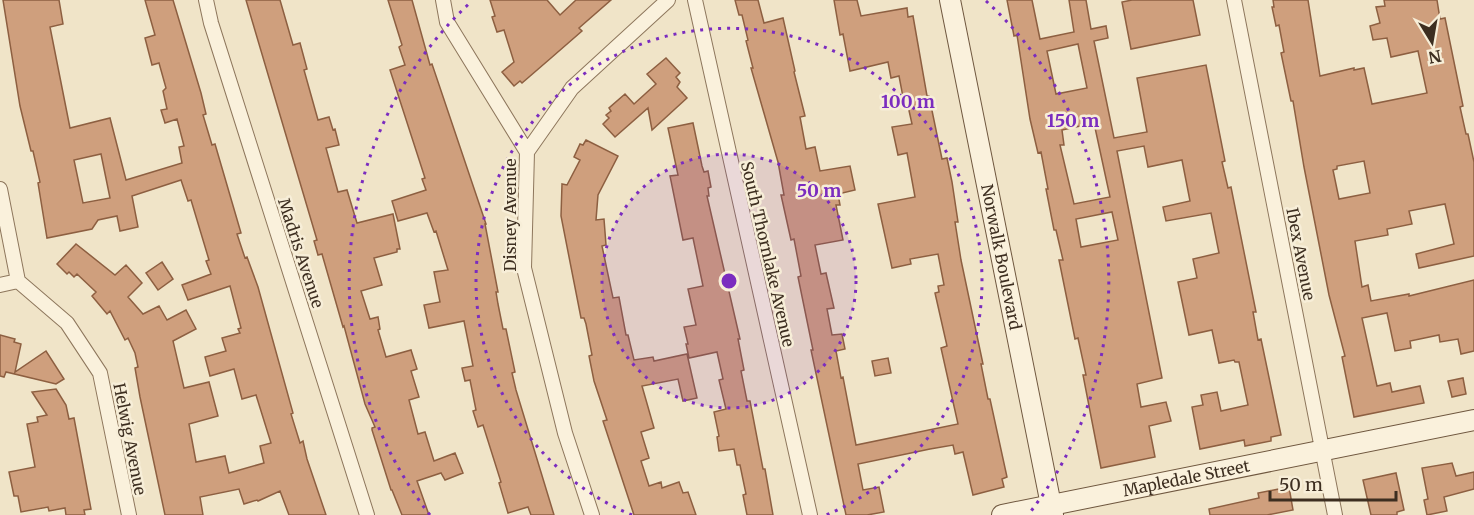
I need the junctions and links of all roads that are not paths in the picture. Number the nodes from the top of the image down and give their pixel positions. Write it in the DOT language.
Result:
graph roads {
  1 [pos="206,0"];
  2 [pos="443,0"];
  3 [pos="668,0"];
  4 [pos="694,0"];
  5 [pos="950,0"];
  6 [pos="1234,0"];
  7 [pos="527,152"];
  8 [pos="0,189"];
  9 [pos="18,281"];
  10 [pos="0,285"];
  11 [pos="1474,420"];
  12 [pos="1322,450"];
  13 [pos="1052,510"];
  14 [pos="129,515"];
  15 [pos="367,515"];
  16 [pos="592,515"];
  17 [pos="810,515"];
  18 [pos="1002,515"];
  19 [pos="1335,515"];
  1 -- 15 [label="street, Madris Avenue"];
  2 -- 7 [label="street, Disney Avenue"];
  3 -- 7 [label="street"];
  4 -- 17 [label="street, South Thornlake Avenue"];
  5 -- 13 [label="street, Norwalk Boulevard"];
  6 -- 12 [label="street, Ibex Avenue"];
  7 -- 16 [label="street, Disney Avenue"];
  8 -- 9 [label="street"];
  9 -- 10 [label="street"];
  9 -- 14 [label="street, Helwig Avenue"];
  11 -- 12 [label="street, Mapledale Street"];
  12 -- 13 [label="street, Mapledale Street"];
  12 -- 19 [label="street, Ibex Avenue"];
  13 -- 18 [label="street, Mapledale Street"];
}
